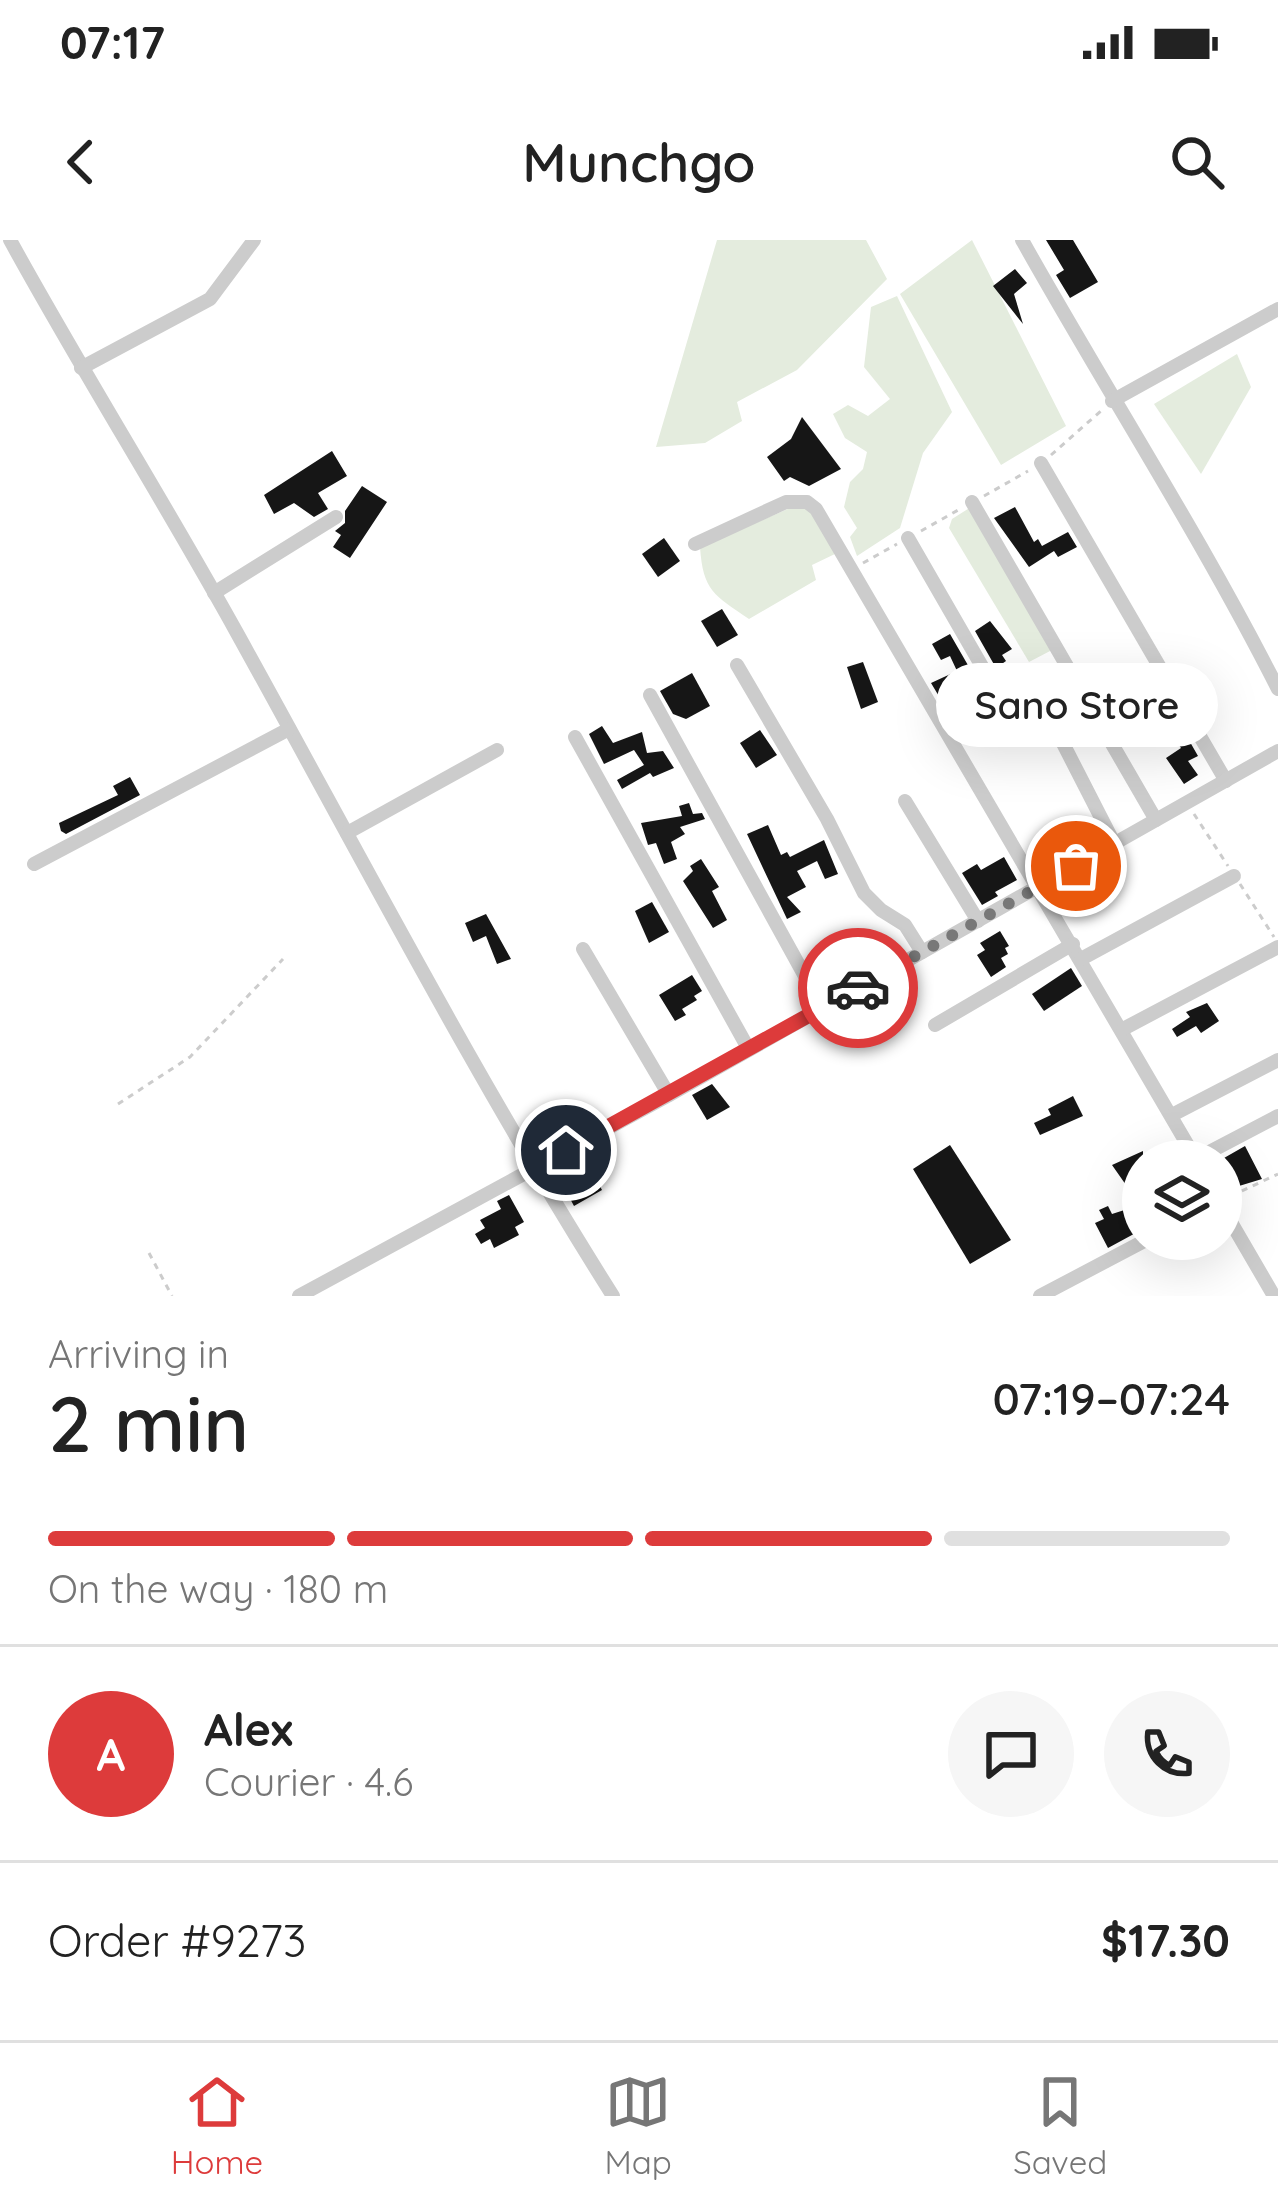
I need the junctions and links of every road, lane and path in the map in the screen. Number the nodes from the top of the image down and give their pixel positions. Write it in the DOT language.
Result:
graph roads {
  1 [pos="10,240"];
  2 [pos="254,240"];
  3 [pos="1022,240"];
  4 [pos="1278,309"];
  5 [pos="80,368"];
  6 [pos="1112,401"];
  7 [pos="1041,463"];
  8 [pos="972,502"];
  9 [pos="336,518"];
  10 [pos="908,538"];
  11 [pos="695,544"];
  12 [pos="850,569"];
  13 [pos="214,592"];
  14 [pos="737,665"];
  15 [pos="1278,688"];
  16 [pos="650,695"];
  17 [pos="289,729"];
  18 [pos="575,737"];
  19 [pos="497,750"];
  20 [pos="1278,752"];
  21 [pos="1226,781"];
  22 [pos="905,800"];
  23 [pos="1156,820"];
  24 [pos="347,833"];
  25 [pos="1114,843"];
  26 [pos="34,864"];
  27 [pos="1234,876"];
  28 [pos="1039,888"];
  29 [pos="978,921"];
  30 [pos="1072,944"];
  31 [pos="1278,947"];
  32 [pos="583,949"];
  33 [pos="922,952"];
  34 [pos="283,959"];
  35 [pos="1082,959"];
  36 [pos="823,1007"];
  37 [pos="935,1024"];
  38 [pos="1123,1029"];
  39 [pos="748,1048"];
  40 [pos="1278,1060"];
  41 [pos="669,1095"];
  42 [pos="118,1105"];
  43 [pos="1172,1115"];
  44 [pos="1278,1116"];
  45 [pos="1186,1140"];
  46 [pos="1234,1140"];
  47 [pos="532,1168"];
  48 [pos="1278,1174"];
  49 [pos="1242,1192"];
  50 [pos="1242,1240"];
  51 [pos="149,1253"];
  52 [pos="1122,1253"];
  53 [pos="304,1295"];
  54 [pos="172,1296"];
  55 [pos="614,1296"];
  56 [pos="1040,1296"];
  57 [pos="1274,1296"];
  1 -- 5 [label="street"];
  2 -- 5 [label="street"];
  3 -- 6 [label="street"];
  4 -- 6 [label="street"];
  5 -- 13 [label="street"];
  6 -- 7 [label="path"];
  6 -- 15 [label="street"];
  7 -- 8 [label="path"];
  7 -- 21 [label="street"];
  8 -- 10 [label="path"];
  8 -- 23 [label="street"];
  9 -- 13 [label="street"];
  10 -- 12 [label="path"];
  10 -- 25 [label="street"];
  11 -- 12 [label="street"];
  12 -- 28 [label="street"];
  13 -- 17 [label="street"];
  14 -- 33 [label="street"];
  16 -- 36 [label="street"];
  17 -- 24 [label="street"];
  17 -- 26 [label="street"];
  18 -- 39 [label="street"];
  19 -- 24 [label="street"];
  20 -- 21 [label="street"];
  21 -- 23 [label="street"];
  22 -- 29 [label="street"];
  23 -- 25 [label="street"];
  24 -- 47 [label="street"];
  25 -- 28 [label="street"];
  27 -- 35 [label="street"];
  28 -- 29 [label="street"];
  28 -- 30 [label="street"];
  29 -- 33 [label="street"];
  30 -- 35 [label="street"];
  30 -- 37 [label="street"];
  31 -- 38 [label="street"];
  32 -- 41 [label="street"];
  33 -- 36 [label="street"];
  34 -- 42 [label="path"];
  35 -- 38 [label="street"];
  36 -- 39 [label="street"];
  38 -- 43 [label="street"];
  39 -- 41 [label="street"];
  40 -- 43 [label="street"];
  41 -- 47 [label="street"];
  43 -- 45 [label="street"];
  44 -- 46 [label="street"];
  47 -- 53 [label="street"];
  47 -- 55 [label="street"];
  48 -- 49 [label="path"];
  50 -- 57 [label="street"];
  51 -- 54 [label="path"];
  52 -- 56 [label="street"];
}
